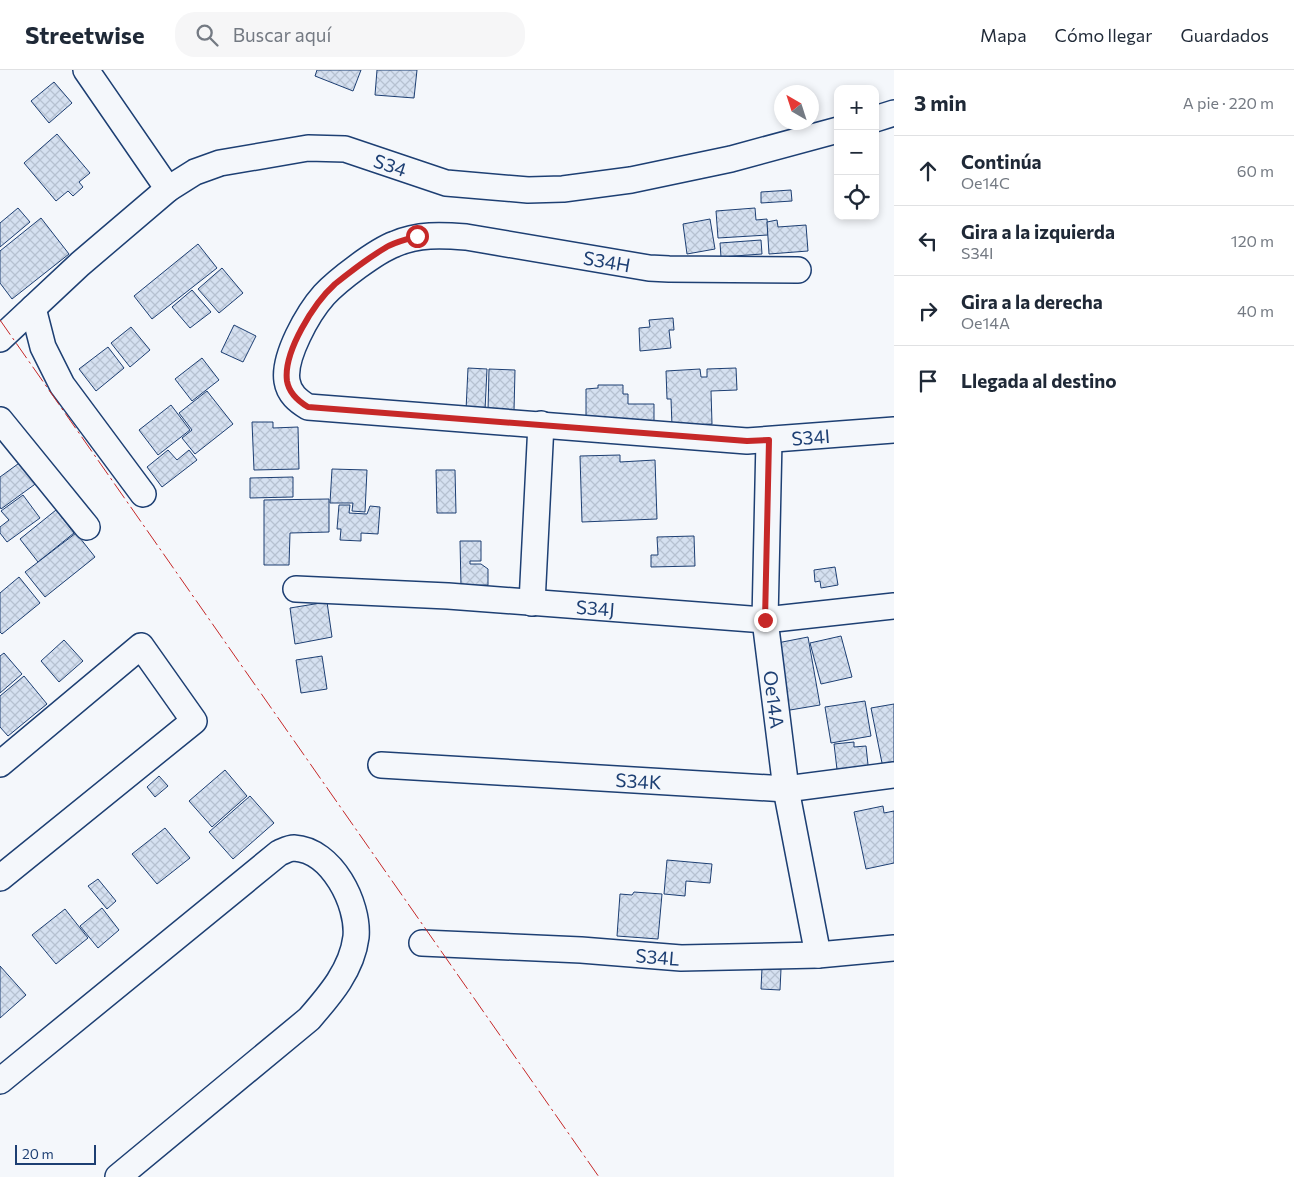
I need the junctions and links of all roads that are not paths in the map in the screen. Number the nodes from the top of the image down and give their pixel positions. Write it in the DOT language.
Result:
graph roads {
  1 [pos="86,70"];
  2 [pos="894,113"];
  3 [pos="879,118"];
  4 [pos="834,131"];
  5 [pos="168,189"];
  6 [pos="798,270"];
  7 [pos="33,308"];
  8 [pos="0,340"];
  9 [pos="308,407"];
  10 [pos="0,420"];
  11 [pos="541,424"];
  12 [pos="894,430"];
  13 [pos="769,440"];
  14 [pos="143,494"];
  15 [pos="87,527"];
  16 [pos="296,589"];
  17 [pos="532,603"];
  18 [pos="894,606"];
  19 [pos="765,620"];
  20 [pos="0,764"];
  21 [pos="381,764"];
  22 [pos="894,775"];
  23 [pos="786,789"];
  24 [pos="0,878"];
  25 [pos="422,942"];
  26 [pos="894,948"];
  27 [pos="818,955"];
  28 [pos="0,1081"];
  29 [pos="118,1177"];
  1 -- 5 [label="street"];
  2 -- 3 [label="street"];
  4 -- 5 [label="street, S34"];
  5 -- 7 [label="street, S34"];
  6 -- 9 [label="street, S34H"];
  7 -- 8 [label="street, S34"];
  7 -- 14 [label="street"];
  9 -- 11 [label="street, S34I"];
  10 -- 15 [label="street"];
  11 -- 13 [label="street, S34I"];
  11 -- 17 [label="street"];
  12 -- 13 [label="street, S34I"];
  13 -- 19 [label="street, Oe14A"];
  16 -- 17 [label="street, S34J"];
  17 -- 19 [label="street, S34J"];
  18 -- 19 [label="street, S34J"];
  19 -- 23 [label="street, Oe14A"];
  20 -- 24 [label="street"];
  21 -- 23 [label="street, S34K"];
  22 -- 23 [label="street, S34K"];
  23 -- 27 [label="street, Oe14A"];
  25 -- 27 [label="street, S34L"];
  26 -- 27 [label="street, S34L"];
  28 -- 29 [label="street"];
}
